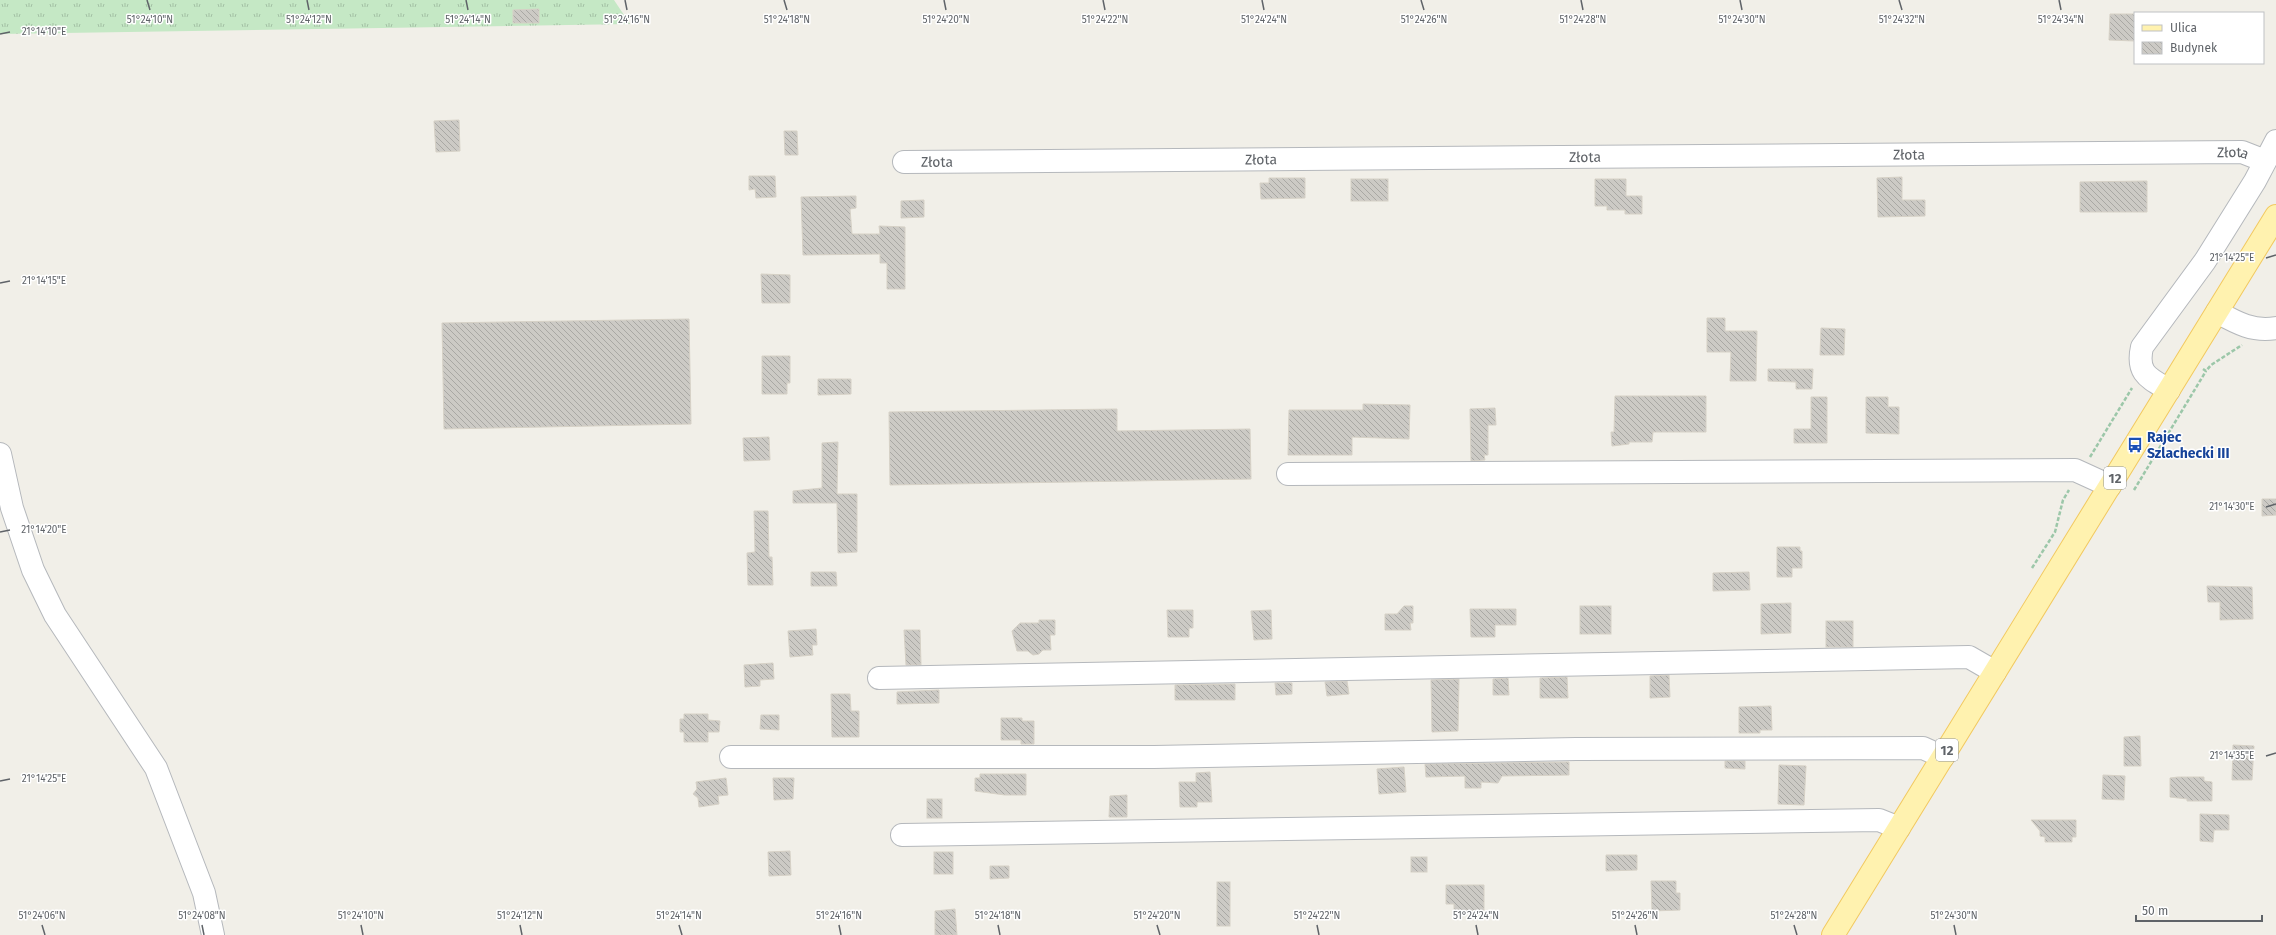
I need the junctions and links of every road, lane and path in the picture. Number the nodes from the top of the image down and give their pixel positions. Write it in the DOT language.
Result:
graph roads {
  1 [pos="2276,141"];
  2 [pos="2265,161"];
  3 [pos="904,162"];
  4 [pos="2276,216"];
  5 [pos="2217,312"];
  6 [pos="2276,328"];
  7 [pos="2206,372"];
  8 [pos="2169,390"];
  9 [pos="0,454"];
  10 [pos="1288,474"];
  11 [pos="2110,486"];
  12 [pos="2134,490"];
  13 [pos="1995,672"];
  14 [pos="880,678"];
  15 [pos="731,757"];
  16 [pos="1943,757"];
  17 [pos="1899,828"];
  18 [pos="902,835"];
  19 [pos="213,935"];
  20 [pos="1833,935"];
  1 -- 2 [label="street"];
  2 -- 3 [label="street, Złota"];
  2 -- 8 [label="street"];
  4 -- 5 [label="main road, 12"];
  5 -- 6 [label="street"];
  5 -- 8 [label="main road, 12"];
  7 -- 12 [label="path"];
  8 -- 11 [label="main road, 12"];
  9 -- 19 [label="street"];
  10 -- 11 [label="street"];
  11 -- 13 [label="main road, 12"];
  13 -- 14 [label="street"];
  13 -- 16 [label="main road, 12"];
  15 -- 16 [label="street"];
  16 -- 17 [label="main road, 12"];
  17 -- 18 [label="street"];
  17 -- 20 [label="main road, 12"];
}
